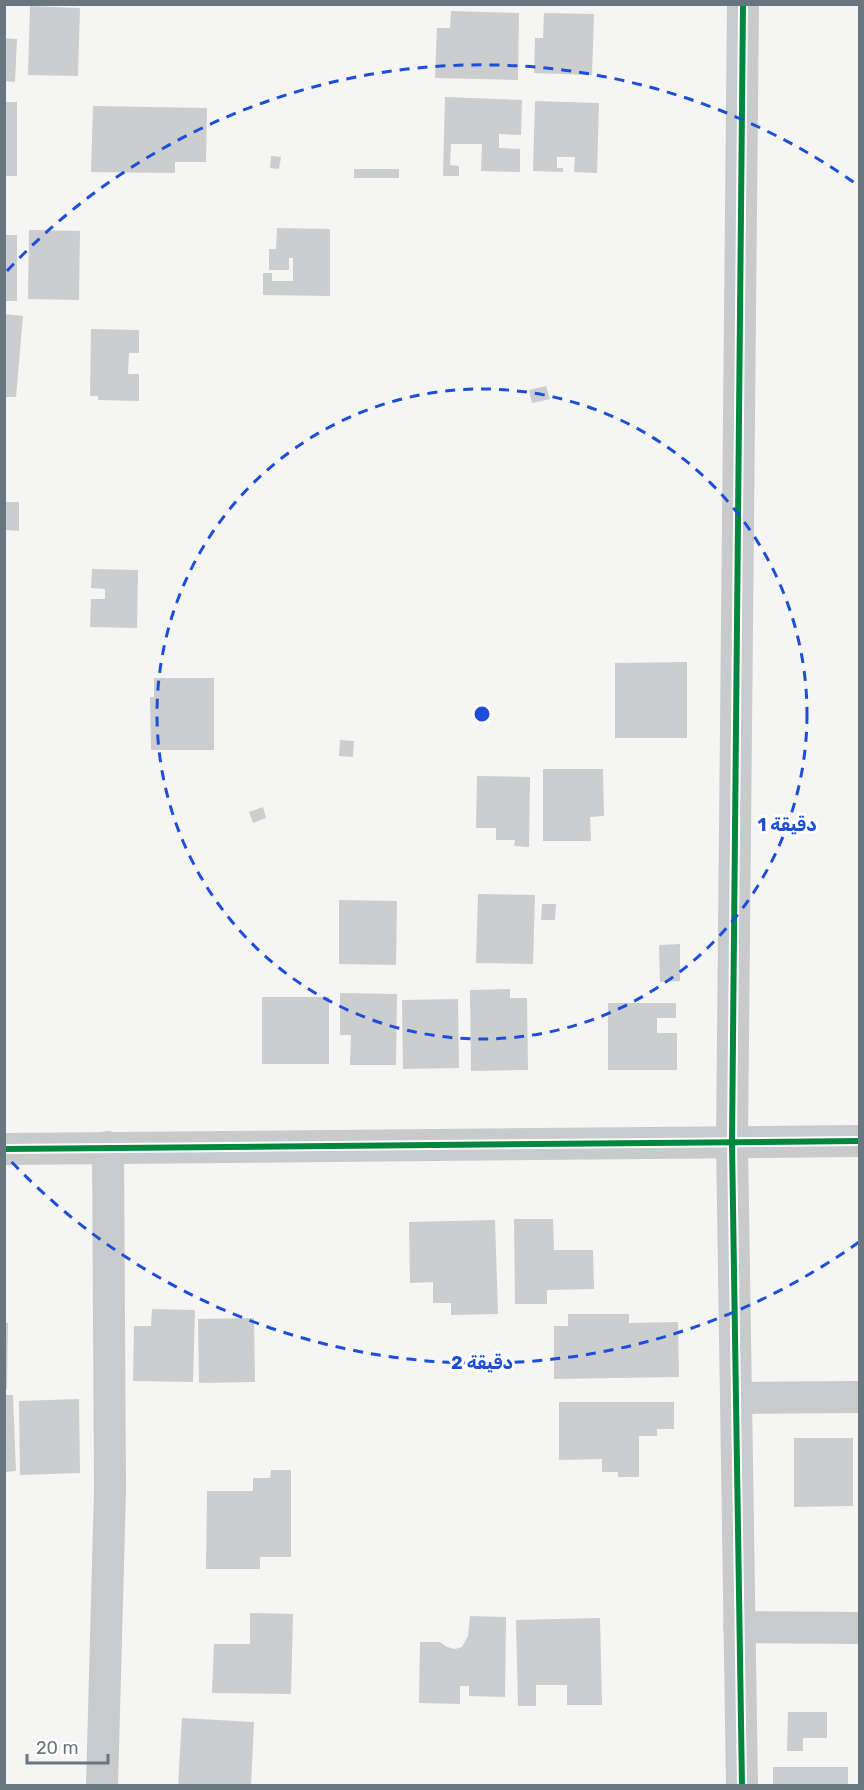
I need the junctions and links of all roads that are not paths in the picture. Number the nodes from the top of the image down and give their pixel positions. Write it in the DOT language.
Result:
graph roads {
  1 [pos="743,4"];
  2 [pos="860,1141"];
  3 [pos="732,1142"];
  4 [pos="108,1147"];
  5 [pos="4,1149"];
  6 [pos="860,1397"];
  7 [pos="736,1398"];
  8 [pos="739,1627"];
  9 [pos="860,1628"];
  10 [pos="102,1785"];
  11 [pos="742,1785"];
  1 -- 3 [label="street"];
  2 -- 3 [label="street"];
  3 -- 4 [label="street"];
  3 -- 7 [label="street"];
  4 -- 5 [label="street"];
  4 -- 10 [label="street"];
  6 -- 7 [label="street"];
  7 -- 8 [label="street"];
  8 -- 9 [label="street"];
  8 -- 11 [label="street"];
}
